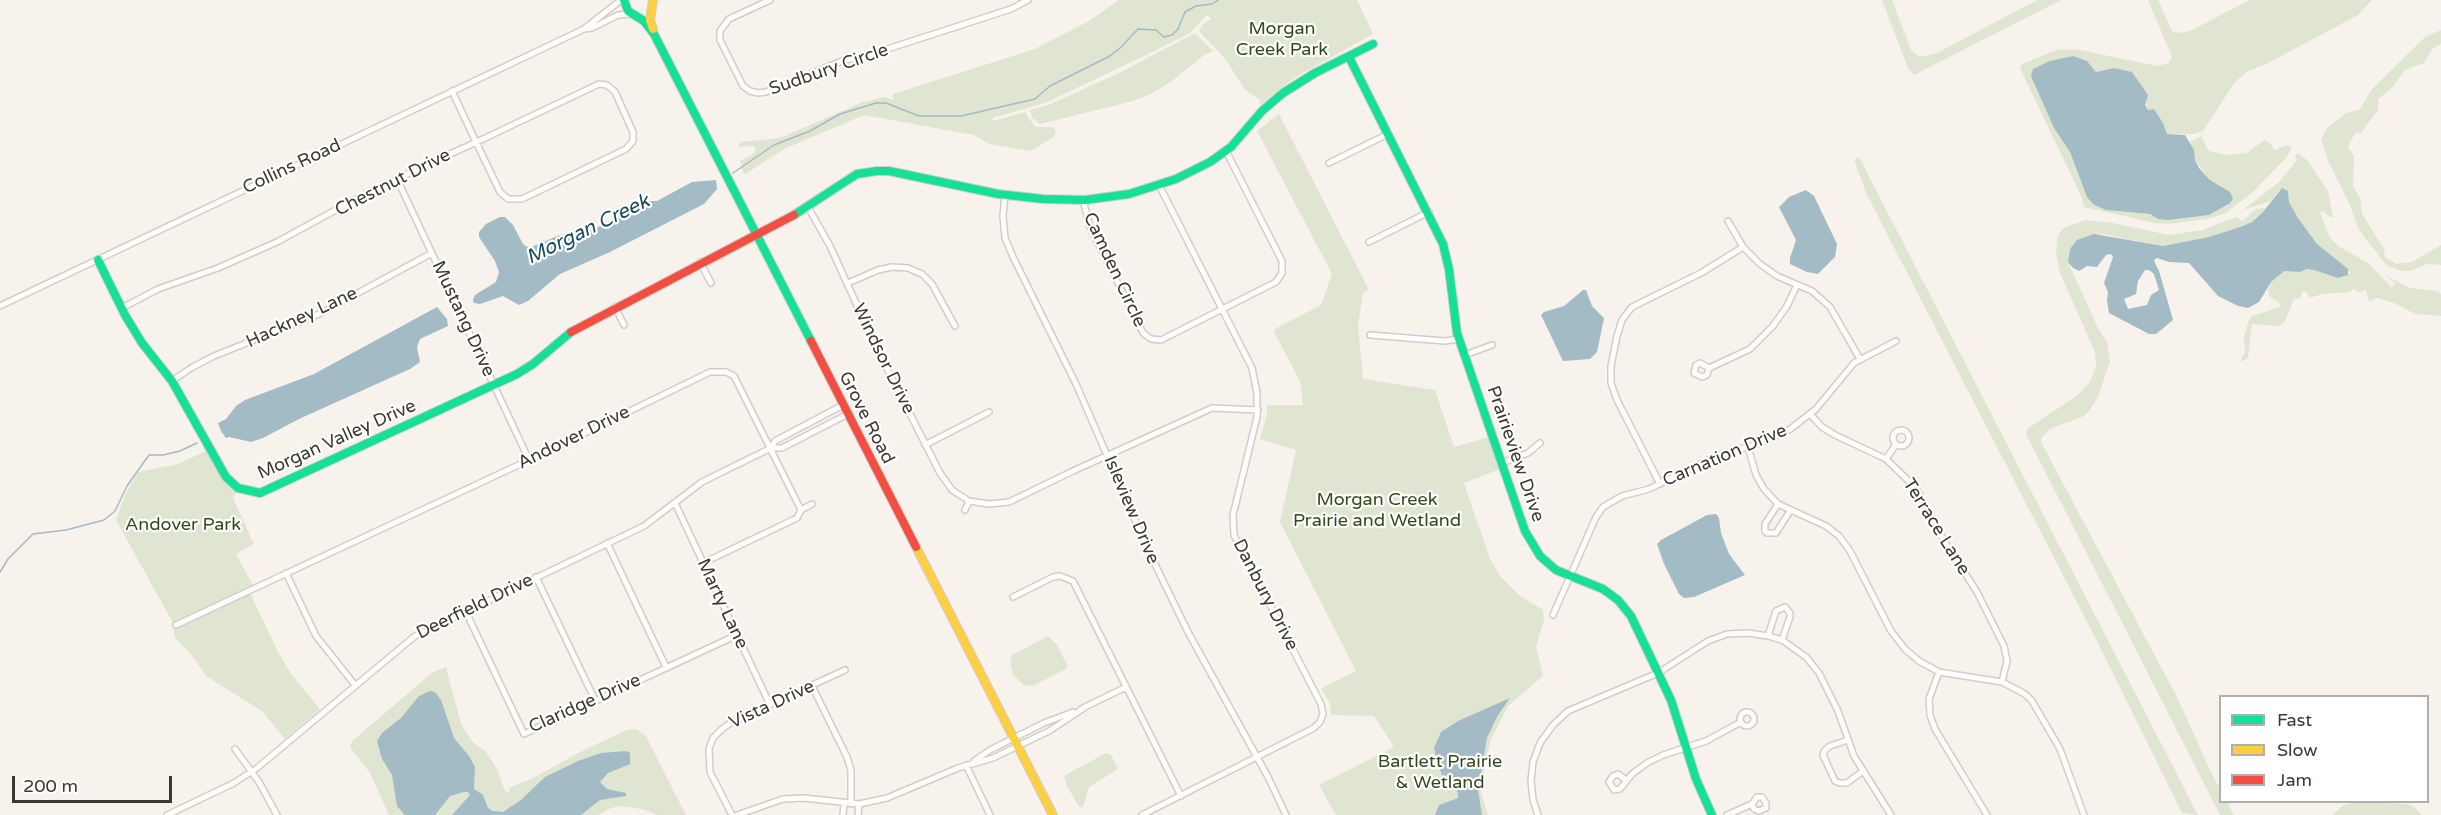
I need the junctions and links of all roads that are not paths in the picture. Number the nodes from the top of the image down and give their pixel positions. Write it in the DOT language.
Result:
graph roads {
  1 [pos="622,0"];
  2 [pos="770,0"];
  3 [pos="1028,0"];
  4 [pos="1018,2"];
  5 [pos="654,3"];
  6 [pos="633,15"];
  7 [pos="584,29"];
  8 [pos="654,34"];
  9 [pos="1373,44"];
  10 [pos="1349,57"];
  11 [pos="452,91"];
  12 [pos="1389,134"];
  13 [pos="633,141"];
  14 [pos="476,142"];
  15 [pos="642,144"];
  16 [pos="1226,151"];
  17 [pos="1329,164"];
  18 [pos="397,179"];
  19 [pos="1159,185"];
  20 [pos="1005,195"];
  21 [pos="1083,200"];
  22 [pos="808,207"];
  23 [pos="1428,212"];
  24 [pos="1728,221"];
  25 [pos="756,234"];
  26 [pos="1369,242"];
  27 [pos="1743,247"];
  28 [pos="432,253"];
  29 [pos="98,260"];
  30 [pos="700,262"];
  31 [pos="711,283"];
  32 [pos="848,284"];
  33 [pos="1797,285"];
  34 [pos="0,306"];
  35 [pos="615,307"];
  36 [pos="122,308"];
  37 [pos="1222,310"];
  38 [pos="624,325"];
  39 [pos="955,326"];
  40 [pos="1370,335"];
  41 [pos="1459,339"];
  42 [pos="1896,341"];
  43 [pos="1492,345"];
  44 [pos="1465,355"];
  45 [pos="1860,359"];
  46 [pos="1709,368"];
  47 [pos="172,381"];
  48 [pos="494,386"];
  49 [pos="843,405"];
  50 [pos="1258,410"];
  51 [pos="989,412"];
  52 [pos="848,414"];
  53 [pos="1810,414"];
  54 [pos="1540,443"];
  55 [pos="1896,444"];
  56 [pos="925,445"];
  57 [pos="1748,447"];
  58 [pos="771,448"];
  59 [pos="1108,455"];
  60 [pos="1886,459"];
  61 [pos="529,460"];
  62 [pos="1502,463"];
  63 [pos="1660,484"];
  64 [pos="969,501"];
  65 [pos="675,503"];
  66 [pos="812,504"];
  67 [pos="1778,504"];
  68 [pos="801,510"];
  69 [pos="965,510"];
  70 [pos="1790,511"];
  71 [pos="607,543"];
  72 [pos="703,563"];
  73 [pos="286,573"];
  74 [pos="536,577"];
  75 [pos="1570,577"];
  76 [pos="1013,597"];
  77 [pos="465,610"];
  78 [pos="1553,615"];
  79 [pos="176,625"];
  80 [pos="736,635"];
  81 [pos="1768,636"];
  82 [pos="1782,640"];
  83 [pos="666,667"];
  84 [pos="845,670"];
  85 [pos="1939,672"];
  86 [pos="1658,673"];
  87 [pos="2002,682"];
  88 [pos="355,685"];
  89 [pos="812,686"];
  90 [pos="1126,687"];
  91 [pos="595,700"];
  92 [pos="770,705"];
  93 [pos="1741,722"];
  94 [pos="1848,740"];
  95 [pos="1016,742"];
  96 [pos="1687,747"];
  97 [pos="235,749"];
  98 [pos="1257,757"];
  99 [pos="969,764"];
  100 [pos="1863,771"];
  101 [pos="252,772"];
  102 [pos="1626,780"];
  103 [pos="1181,796"];
  104 [pos="844,804"];
  105 [pos="851,804"];
  106 [pos="859,804"];
  107 [pos="1752,804"];
  108 [pos="167,815"];
  109 [pos="277,815"];
  110 [pos="732,815"];
  111 [pos="737,815"];
  112 [pos="843,815"];
  113 [pos="858,815"];
  114 [pos="990,815"];
  115 [pos="1053,815"];
  116 [pos="1142,815"];
  117 [pos="1286,815"];
  118 [pos="1538,815"];
  119 [pos="1712,815"];
  120 [pos="1727,815"];
  121 [pos="1891,815"];
  122 [pos="1987,815"];
  123 [pos="2084,815"];
  1 -- 6 [label="street"];
  1 -- 7 [label="street, Collins Road"];
  2 -- 4 [label="street, Sudbury Circle"];
  3 -- 4 [label="street, Sudbury Circle"];
  5 -- 6 [label="street"];
  5 -- 8 [label="street, Grove Road"];
  6 -- 7 [label="street, Collins Road"];
  6 -- 8 [label="street, Grove Road"];
  7 -- 11 [label="street, Collins Road"];
  8 -- 25 [label="street, Grove Road"];
  9 -- 10 [label="street, Morgan Valley Drive"];
  10 -- 12 [label="street, Prairieview Drive"];
  10 -- 16 [label="street, Morgan Valley Drive"];
  11 -- 14 [label="street"];
  11 -- 29 [label="street, Collins Road"];
  12 -- 17 [label="street"];
  12 -- 23 [label="street, Prairieview Drive"];
  13 -- 14 [label="street"];
  13 -- 14 [label="street, Chestnut Drive"];
  13 -- 15 [label="street"];
  14 -- 18 [label="street, Chestnut Drive"];
  16 -- 19 [label="street, Morgan Valley Drive"];
  16 -- 37 [label="street, Camden Circle"];
  18 -- 28 [label="street, Mustang Drive"];
  18 -- 36 [label="street, Chestnut Drive"];
  19 -- 21 [label="street, Morgan Valley Drive"];
  19 -- 37 [label="street, Danbury Drive"];
  20 -- 21 [label="street, Morgan Valley Drive"];
  20 -- 22 [label="street, Morgan Valley Drive"];
  20 -- 59 [label="street, Isleview Drive"];
  21 -- 37 [label="street, Camden Circle"];
  22 -- 25 [label="street, Morgan Valley Drive"];
  22 -- 32 [label="street, Windsor Drive"];
  23 -- 26 [label="street"];
  23 -- 41 [label="street, Prairieview Drive"];
  24 -- 27 [label="street"];
  25 -- 30 [label="street, Morgan Valley Drive"];
  25 -- 49 [label="street, Grove Road"];
  27 -- 33 [label="street"];
  27 -- 63 [label="street"];
  28 -- 47 [label="street, Hackney Lane"];
  28 -- 48 [label="street, Mustang Drive"];
  29 -- 34 [label="street, Collins Road"];
  29 -- 36 [label="street, Morgan Valley Drive"];
  30 -- 31 [label="street"];
  30 -- 35 [label="street, Morgan Valley Drive"];
  32 -- 39 [label="street"];
  32 -- 56 [label="street, Windsor Drive"];
  33 -- 45 [label="street"];
  33 -- 46 [label="street"];
  35 -- 38 [label="street"];
  35 -- 48 [label="street, Morgan Valley Drive"];
  36 -- 47 [label="street, Morgan Valley Drive"];
  37 -- 50 [label="street, Danbury Drive"];
  40 -- 41 [label="street"];
  41 -- 44 [label="street, Prairieview Drive"];
  42 -- 45 [label="street, Carnation Drive"];
  43 -- 44 [label="street"];
  44 -- 62 [label="street, Prairieview Drive"];
  45 -- 53 [label="street, Carnation Drive"];
  47 -- 48 [label="street, Morgan Valley Drive"];
  48 -- 61 [label="street, Mustang Drive"];
  49 -- 52 [label="street, Grove Road"];
  49 -- 58 [label="street"];
  50 -- 59 [label="street"];
  50 -- 98 [label="street, Danbury Drive"];
  51 -- 56 [label="street"];
  52 -- 58 [label="street"];
  52 -- 95 [label="street, Grove Road"];
  53 -- 57 [label="street, Carnation Drive"];
  53 -- 60 [label="street, Terrace Lane"];
  54 -- 62 [label="street"];
  55 -- 60 [label="street"];
  56 -- 64 [label="street, Windsor Drive"];
  57 -- 63 [label="street, Carnation Drive"];
  57 -- 67 [label="street"];
  58 -- 61 [label="street, Andover Drive"];
  58 -- 65 [label="street, Deerfield Drive"];
  58 -- 68 [label="street, Andover Drive"];
  59 -- 64 [label="street"];
  59 -- 98 [label="street, Isleview Drive"];
  60 -- 87 [label="street, Terrace Lane"];
  61 -- 73 [label="street, Andover Drive"];
  62 -- 75 [label="street, Prairieview Drive"];
  63 -- 75 [label="street, Carnation Drive"];
  64 -- 69 [label="street"];
  65 -- 71 [label="street, Deerfield Drive"];
  65 -- 72 [label="street, Marty Lane"];
  66 -- 68 [label="street"];
  67 -- 70 [label="street"];
  67 -- 70 [label="street"];
  68 -- 72 [label="street"];
  70 -- 85 [label="street"];
  71 -- 74 [label="street, Deerfield Drive"];
  71 -- 83 [label="street"];
  72 -- 80 [label="street, Marty Lane"];
  73 -- 79 [label="street, Andover Drive"];
  73 -- 88 [label="street"];
  74 -- 77 [label="street, Deerfield Drive"];
  74 -- 91 [label="street"];
  75 -- 78 [label="street, Carnation Drive"];
  75 -- 86 [label="street, Prairieview Drive"];
  76 -- 90 [label="street"];
  77 -- 88 [label="street, Deerfield Drive"];
  77 -- 91 [label="street, Claridge Drive"];
  80 -- 83 [label="street, Claridge Drive"];
  80 -- 92 [label="street, Marty Lane"];
  81 -- 82 [label="street"];
  81 -- 82 [label="street"];
  81 -- 86 [label="street"];
  82 -- 94 [label="street"];
  83 -- 91 [label="street, Claridge Drive"];
  84 -- 89 [label="street, Vista Drive"];
  85 -- 87 [label="street"];
  85 -- 122 [label="street"];
  86 -- 96 [label="street, Prairieview Drive"];
  86 -- 118 [label="street"];
  87 -- 123 [label="street"];
  88 -- 101 [label="street, Deerfield Drive"];
  89 -- 92 [label="street, Vista Drive"];
  89 -- 105 [label="street"];
  90 -- 95 [label="street"];
  90 -- 103 [label="street"];
  92 -- 110 [label="street, Vista Drive"];
  93 -- 96 [label="street"];
  94 -- 100 [label="street"];
  94 -- 100 [label="street"];
  95 -- 99 [label="street"];
  95 -- 115 [label="street, Grove Road"];
  96 -- 102 [label="street"];
  96 -- 119 [label="street, Prairieview Drive"];
  97 -- 101 [label="street"];
  98 -- 103 [label="street, Danbury Drive"];
  98 -- 117 [label="street, Isleview Drive"];
  99 -- 106 [label="street"];
  99 -- 114 [label="street"];
  100 -- 121 [label="street"];
  101 -- 108 [label="street, Deerfield Drive"];
  101 -- 109 [label="street"];
  103 -- 116 [label="street, Danbury Drive"];
  104 -- 105 [label="street"];
  104 -- 111 [label="street"];
  104 -- 112 [label="street"];
  105 -- 106 [label="street"];
  106 -- 113 [label="street"];
  107 -- 120 [label="street"];
}
